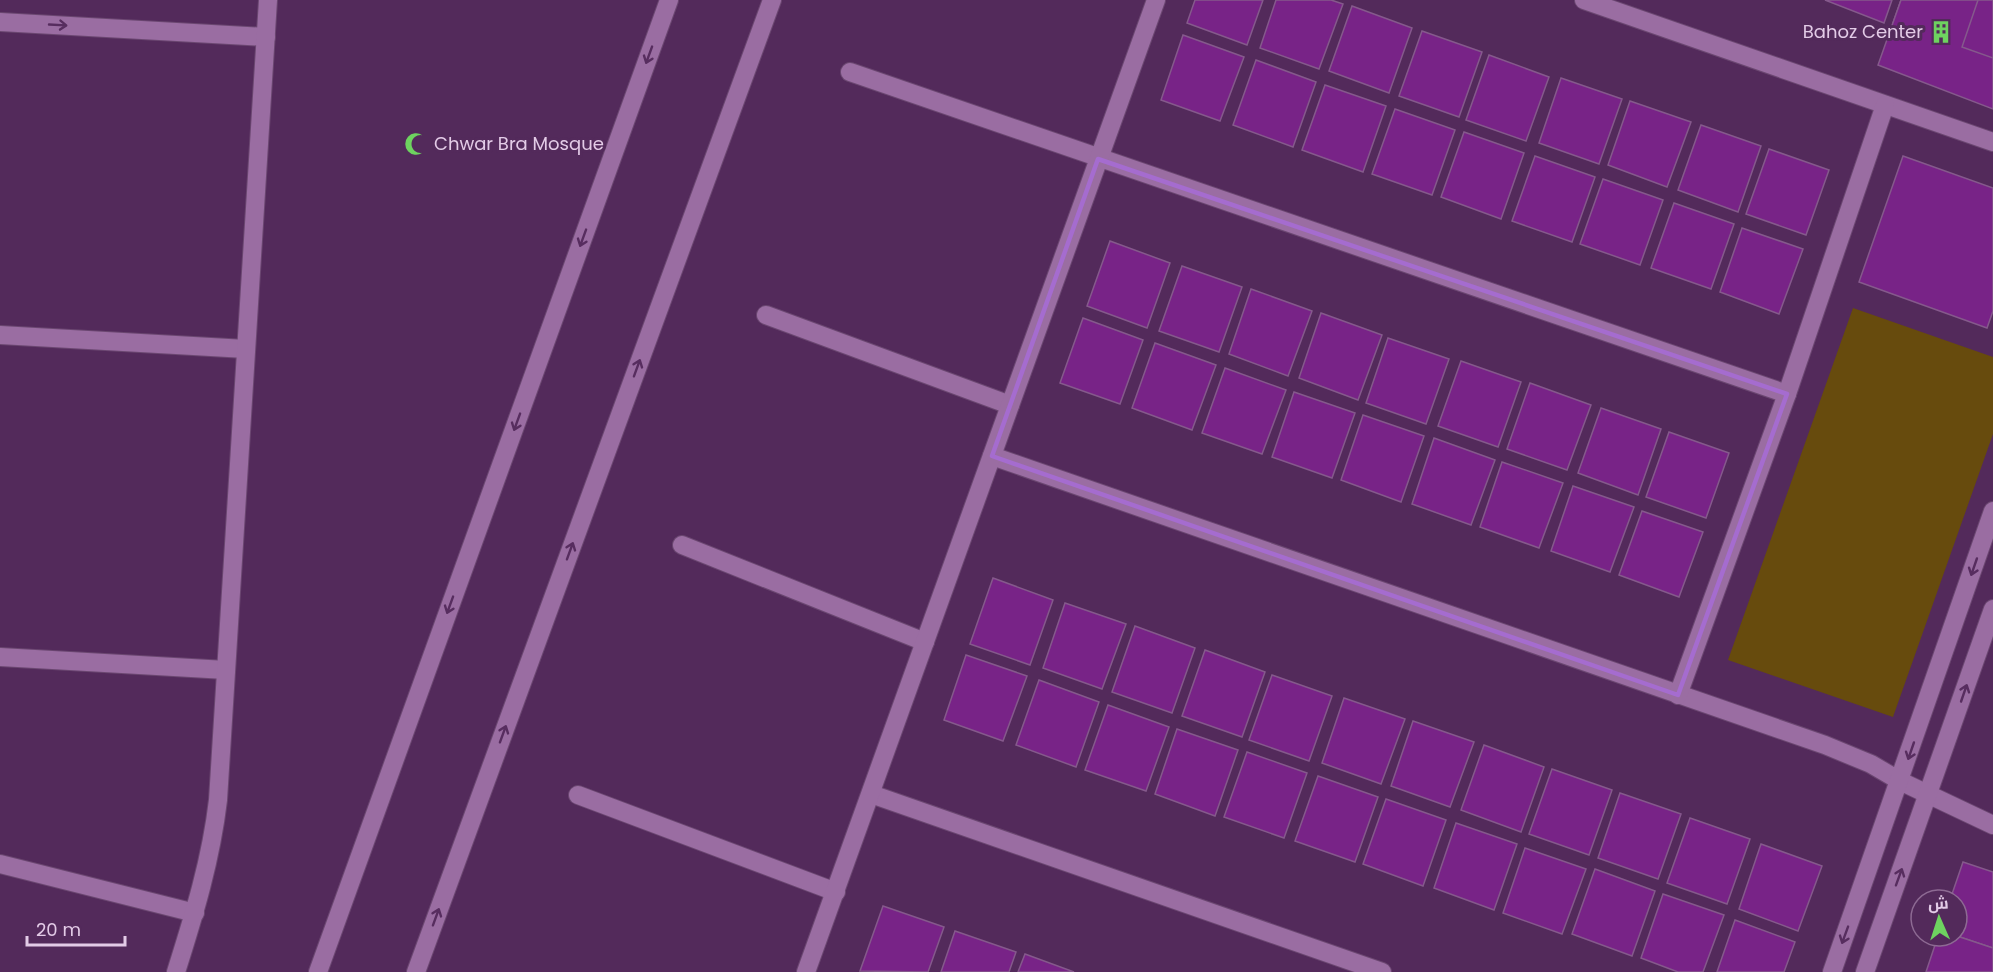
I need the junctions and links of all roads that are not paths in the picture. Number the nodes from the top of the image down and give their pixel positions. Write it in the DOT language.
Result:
graph roads {
  1 [pos="268,0"];
  2 [pos="669,0"];
  3 [pos="772,0"];
  4 [pos="1155,0"];
  5 [pos="1584,0"];
  6 [pos="0,22"];
  7 [pos="266,37"];
  8 [pos="850,72"];
  9 [pos="1885,105"];
  10 [pos="1993,142"];
  11 [pos="1098,159"];
  12 [pos="766,315"];
  13 [pos="0,335"];
  14 [pos="246,349"];
  15 [pos="1787,394"];
  16 [pos="1010,405"];
  17 [pos="992,456"];
  18 [pos="1993,511"];
  19 [pos="682,545"];
  20 [pos="1993,609"];
  21 [pos="925,642"];
  22 [pos="0,657"];
  23 [pos="226,670"];
  24 [pos="1678,695"];
  25 [pos="1900,781"];
  26 [pos="871,794"];
  27 [pos="1929,794"];
  28 [pos="578,795"];
  29 [pos="1993,825"];
  30 [pos="0,864"];
  31 [pos="836,892"];
  32 [pos="195,914"];
  33 [pos="176,972"];
  34 [pos="318,972"];
  35 [pos="416,972"];
  36 [pos="806,972"];
  37 [pos="1382,972"];
  38 [pos="1832,972"];
  39 [pos="1865,972"];
  1 -- 7 [label="street"];
  2 -- 34 [label="street, one-way"];
  35 -- 3 [label="street, one-way"];
  4 -- 11 [label="street"];
  5 -- 9 [label="street"];
  6 -- 7 [label="street, one-way"];
  7 -- 14 [label="street"];
  8 -- 11 [label="street"];
  9 -- 10 [label="street"];
  9 -- 15 [label="street"];
  11 -- 15 [label="street"];
  11 -- 16 [label="street"];
  12 -- 16 [label="street"];
  13 -- 14 [label="street"];
  14 -- 23 [label="street"];
  15 -- 24 [label="street"];
  16 -- 17 [label="street"];
  17 -- 21 [label="street"];
  17 -- 24 [label="street"];
  18 -- 25 [label="street, one-way"];
  19 -- 21 [label="street"];
  27 -- 20 [label="street, one-way"];
  21 -- 26 [label="street"];
  22 -- 23 [label="street"];
  23 -- 32 [label="street"];
  24 -- 25 [label="street"];
  25 -- 27 [label="street"];
  25 -- 38 [label="street, one-way"];
  26 -- 31 [label="street"];
  26 -- 37 [label="street"];
  27 -- 29 [label="street"];
  39 -- 27 [label="street, one-way"];
  28 -- 31 [label="street"];
  30 -- 32 [label="street"];
  31 -- 36 [label="street"];
  32 -- 33 [label="street"];
}
